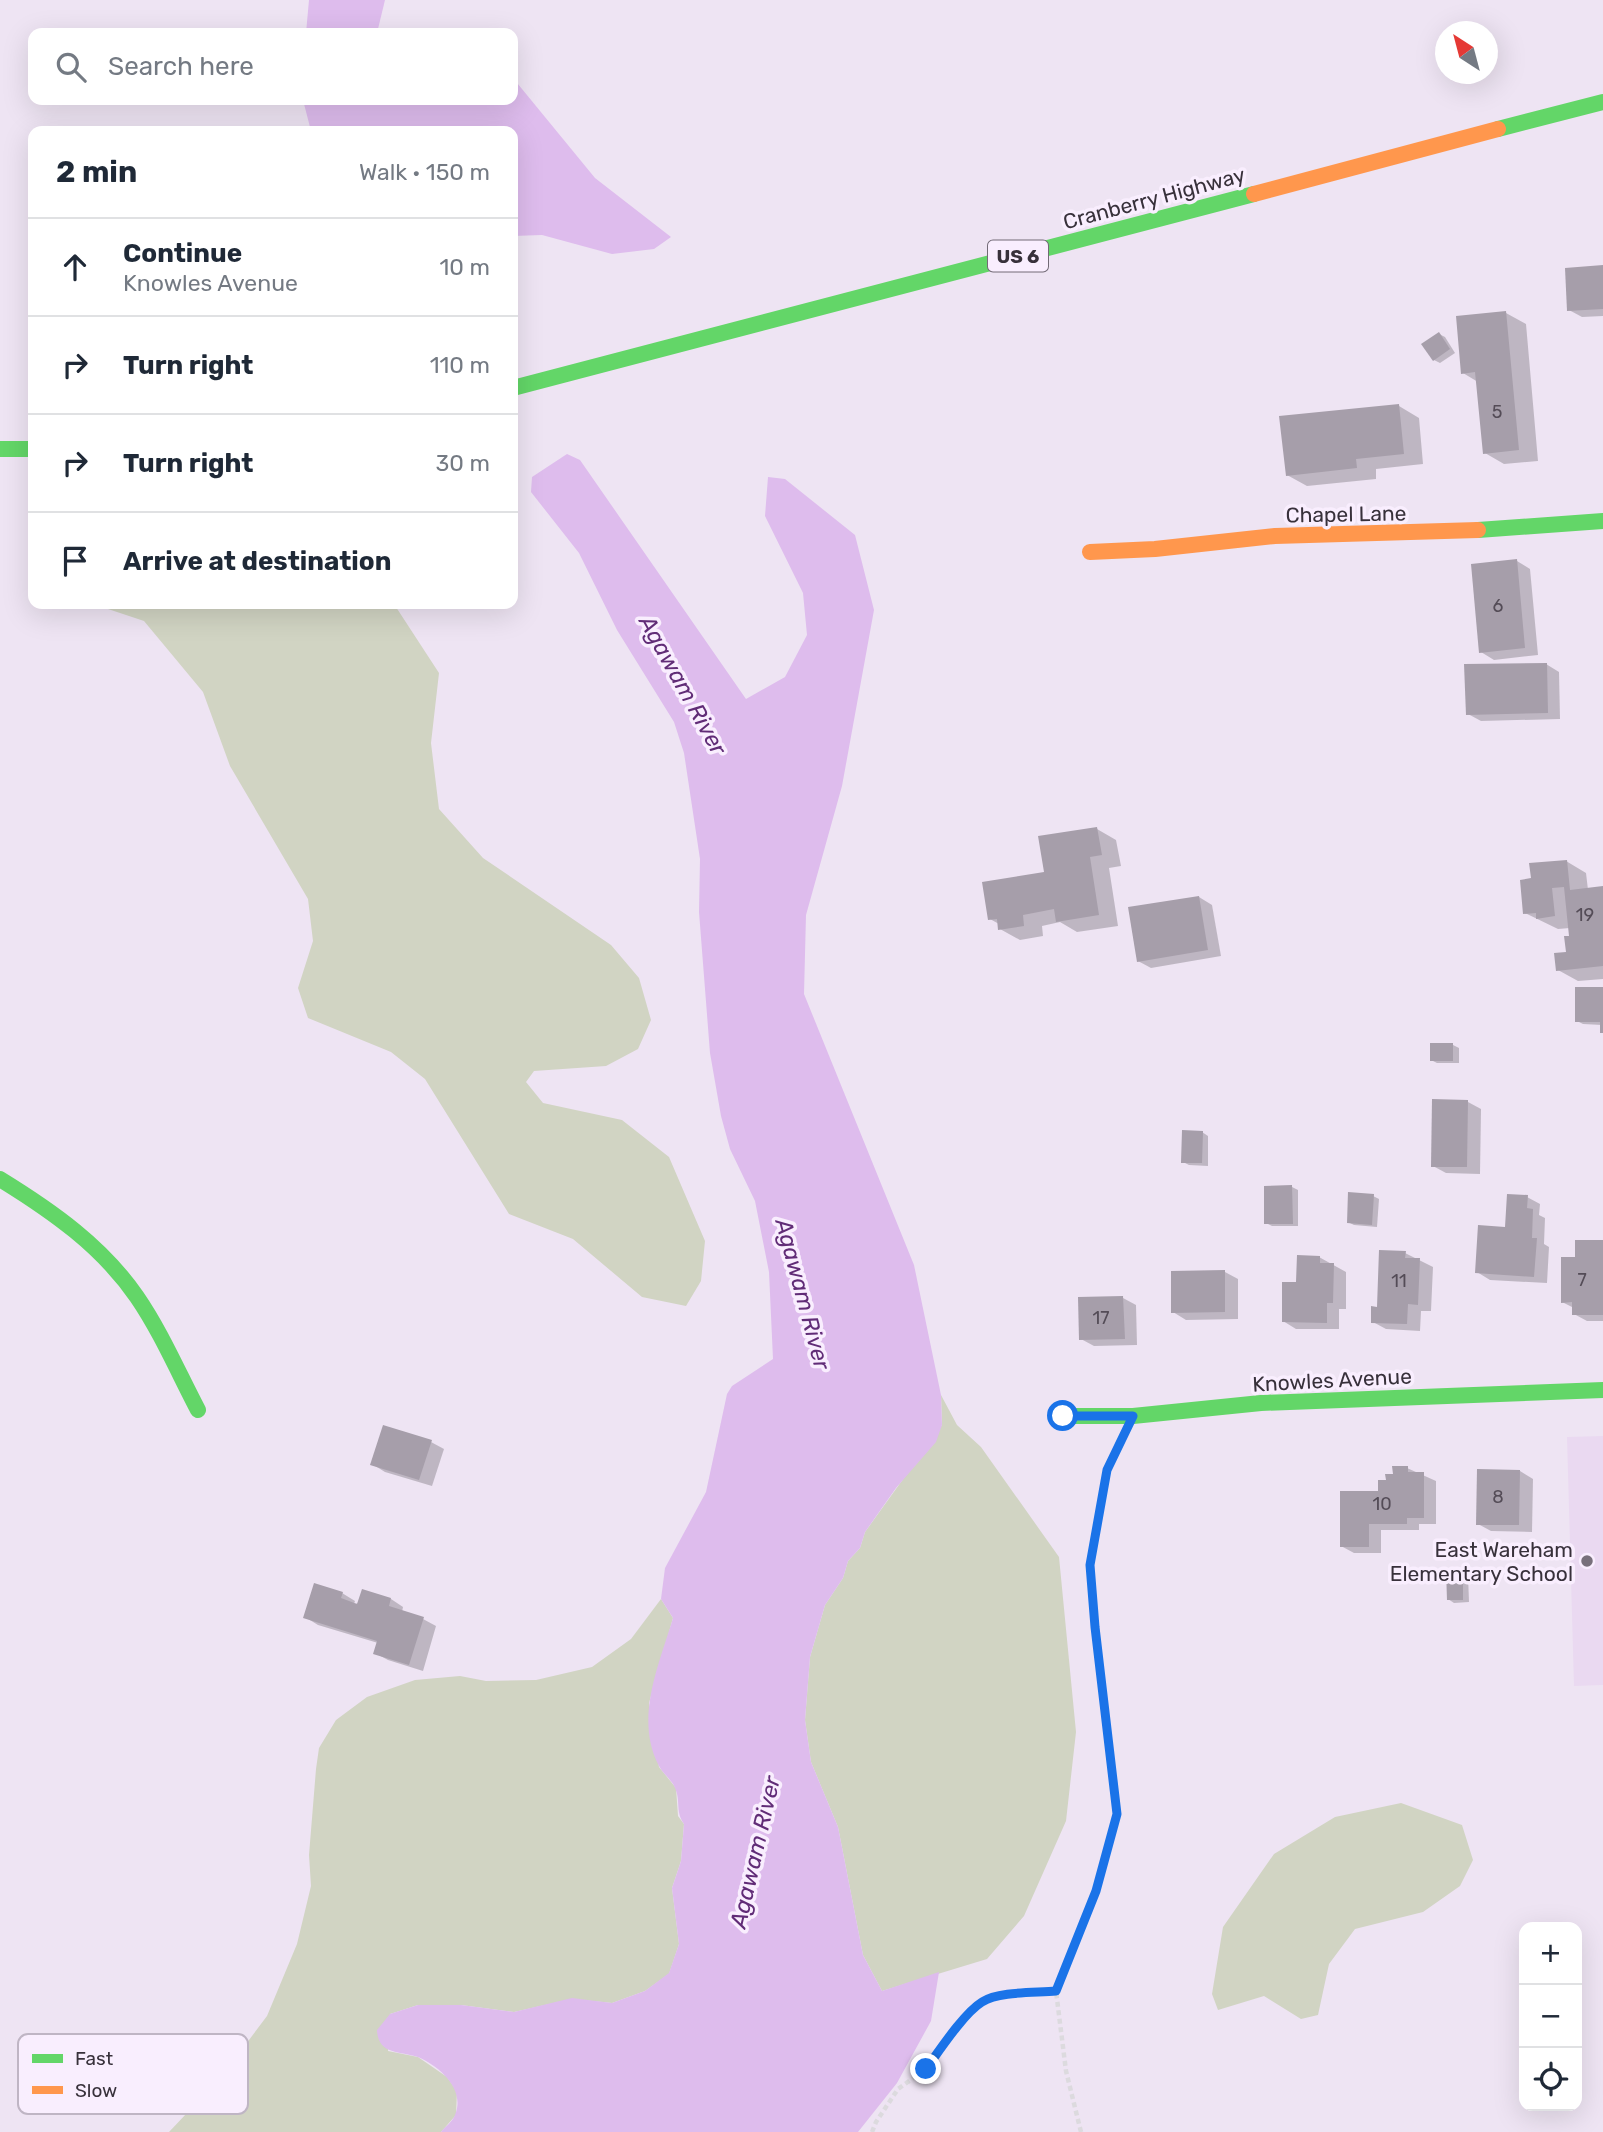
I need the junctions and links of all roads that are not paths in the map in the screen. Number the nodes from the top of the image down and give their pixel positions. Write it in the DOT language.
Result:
graph roads {
  1 [pos="1603,102"];
  2 [pos="518,387"];
  3 [pos="0,449"];
  4 [pos="28,449"];
  5 [pos="1603,521"];
  6 [pos="1090,552"];
  7 [pos="0,1179"];
  8 [pos="1603,1390"];
  9 [pos="198,1410"];
  10 [pos="1063,1416"];
  1 -- 2 [label="street, Cranberry Highway / US 6"];
  3 -- 4 [label="street"];
  5 -- 6 [label="street, Chapel Lane"];
  7 -- 9 [label="street"];
  8 -- 10 [label="street, Knowles Avenue"];
}
